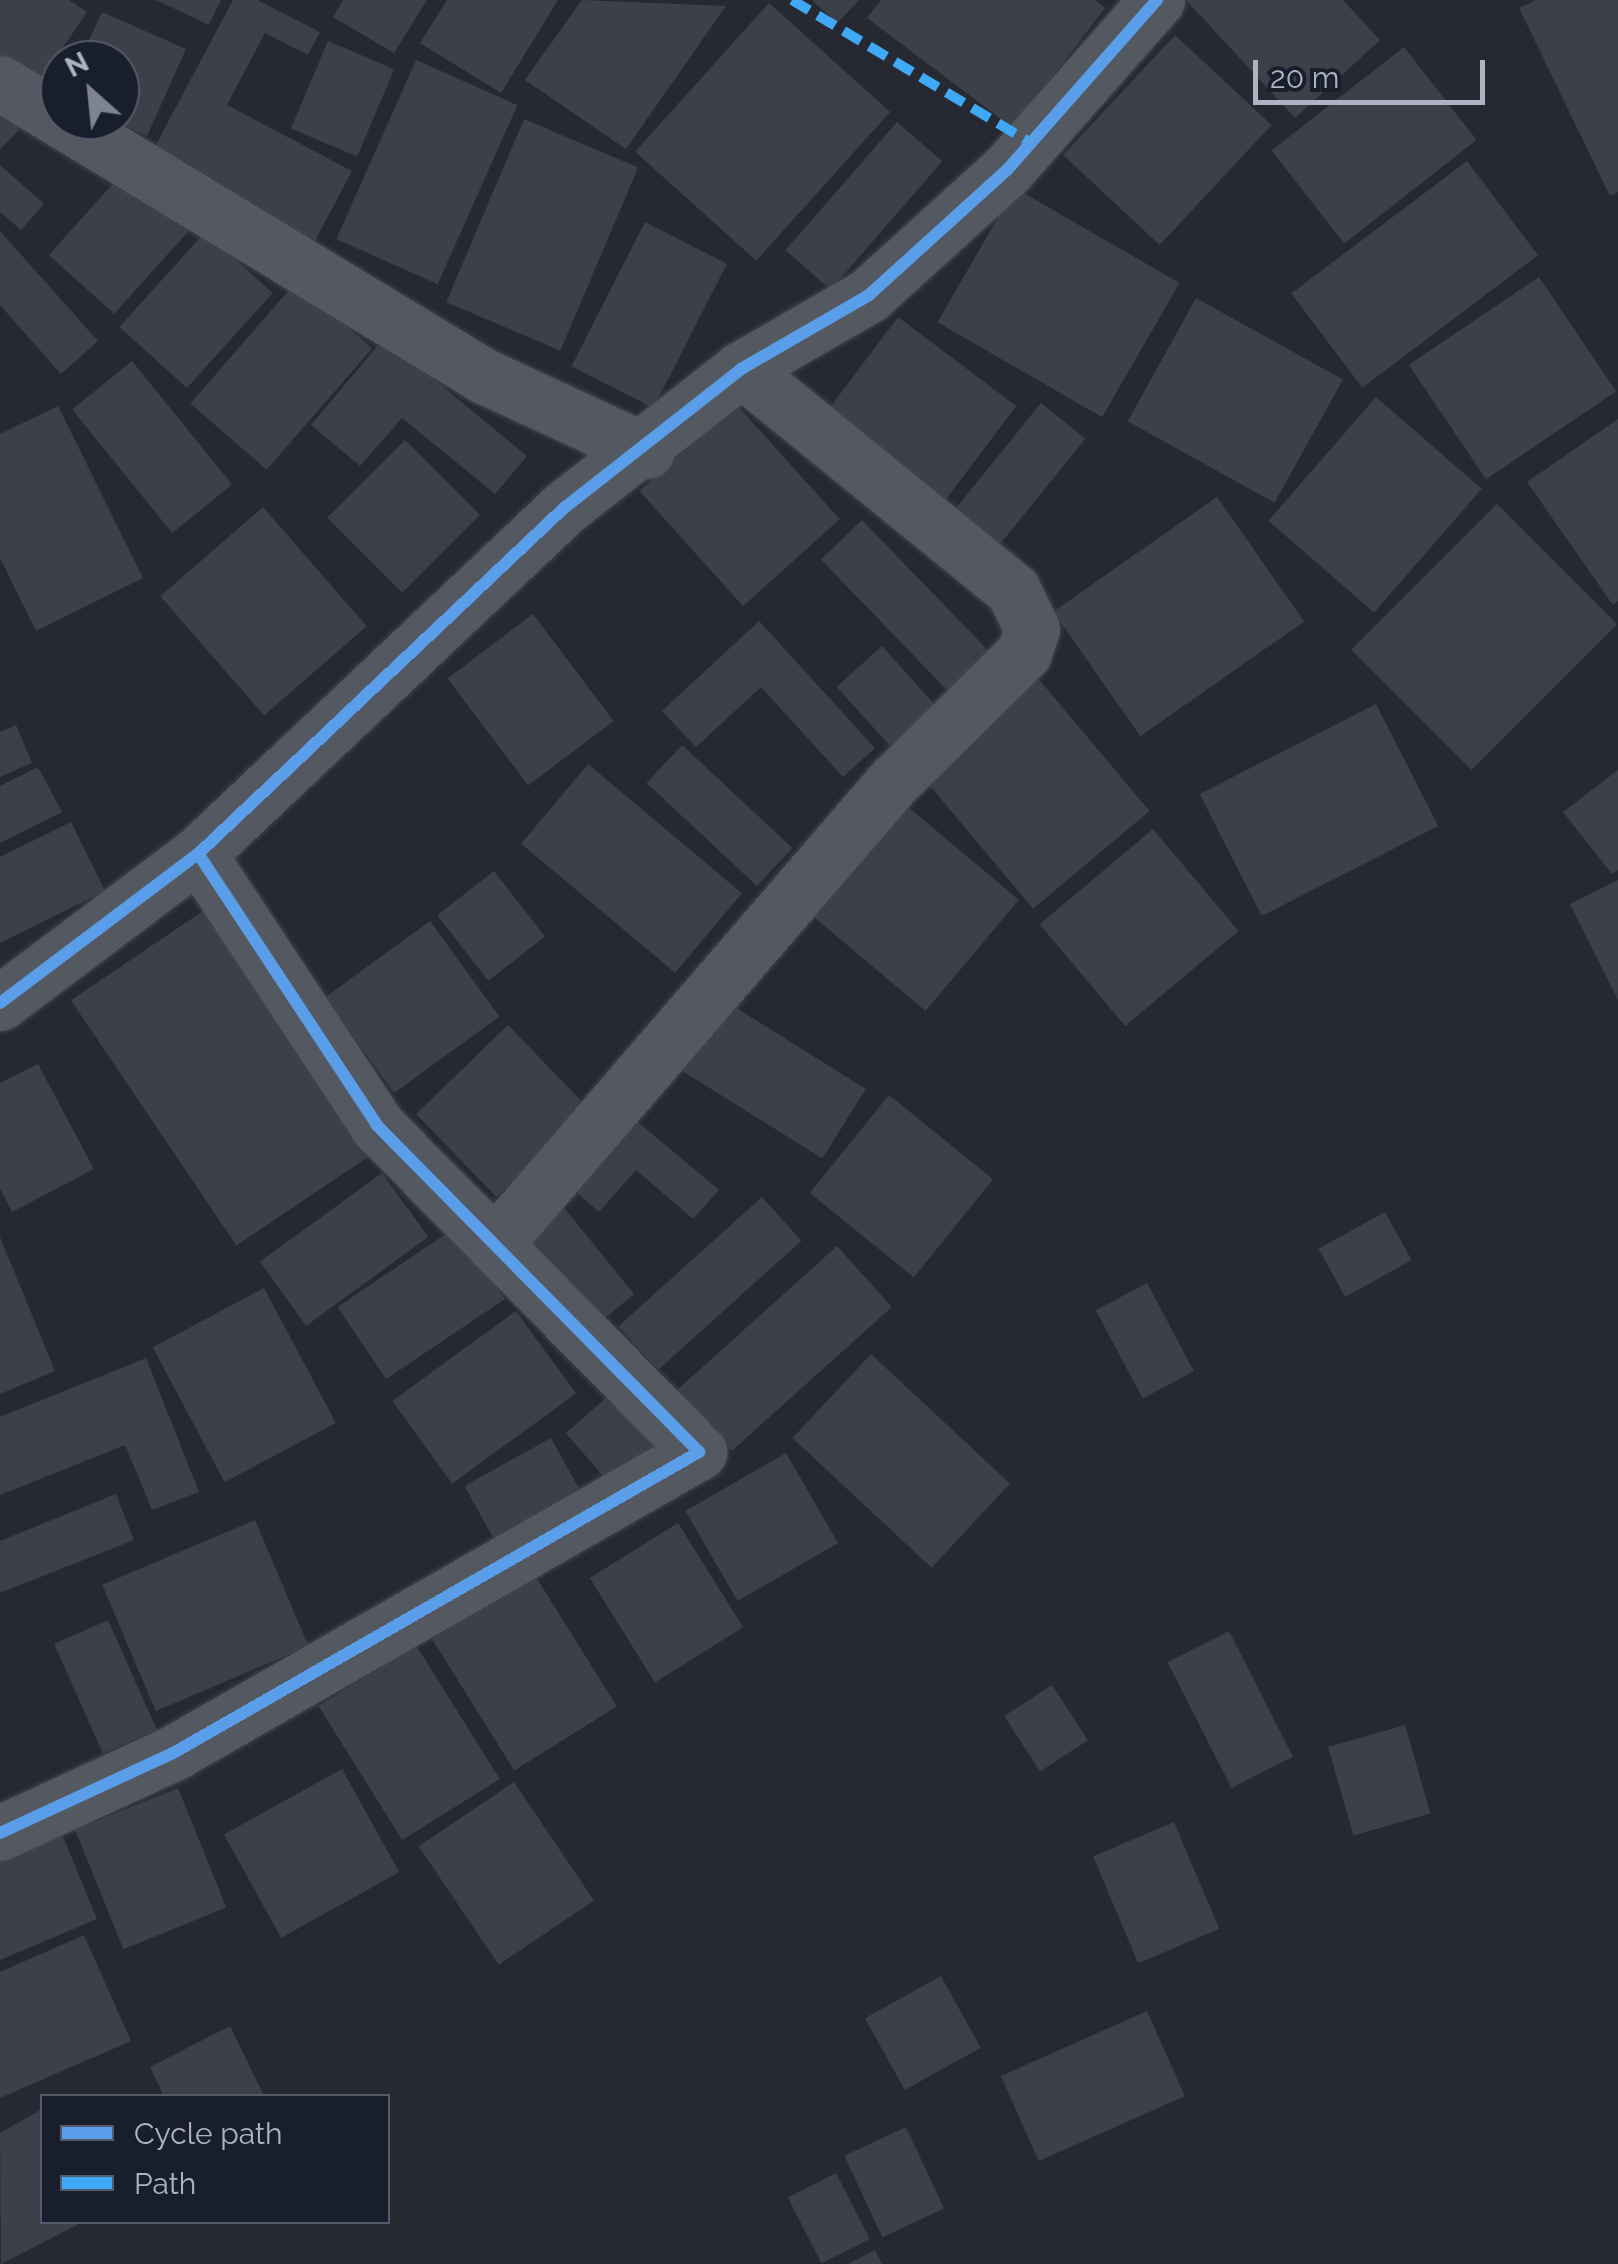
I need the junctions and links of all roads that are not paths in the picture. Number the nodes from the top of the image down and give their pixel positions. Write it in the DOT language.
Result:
graph roads {
  1 [pos="1157,0"];
  2 [pos="0,83"];
  3 [pos="741,369"];
  4 [pos="646,451"];
  5 [pos="198,854"];
  6 [pos="0,1003"];
  7 [pos="494,1246"];
  8 [pos="0,1833"];
  1 -- 3 [label="street"];
  2 -- 4 [label="street"];
  3 -- 4 [label="street"];
  3 -- 7 [label="street"];
  4 -- 5 [label="street"];
  5 -- 6 [label="street"];
  5 -- 7 [label="street"];
  7 -- 8 [label="street"];
}
